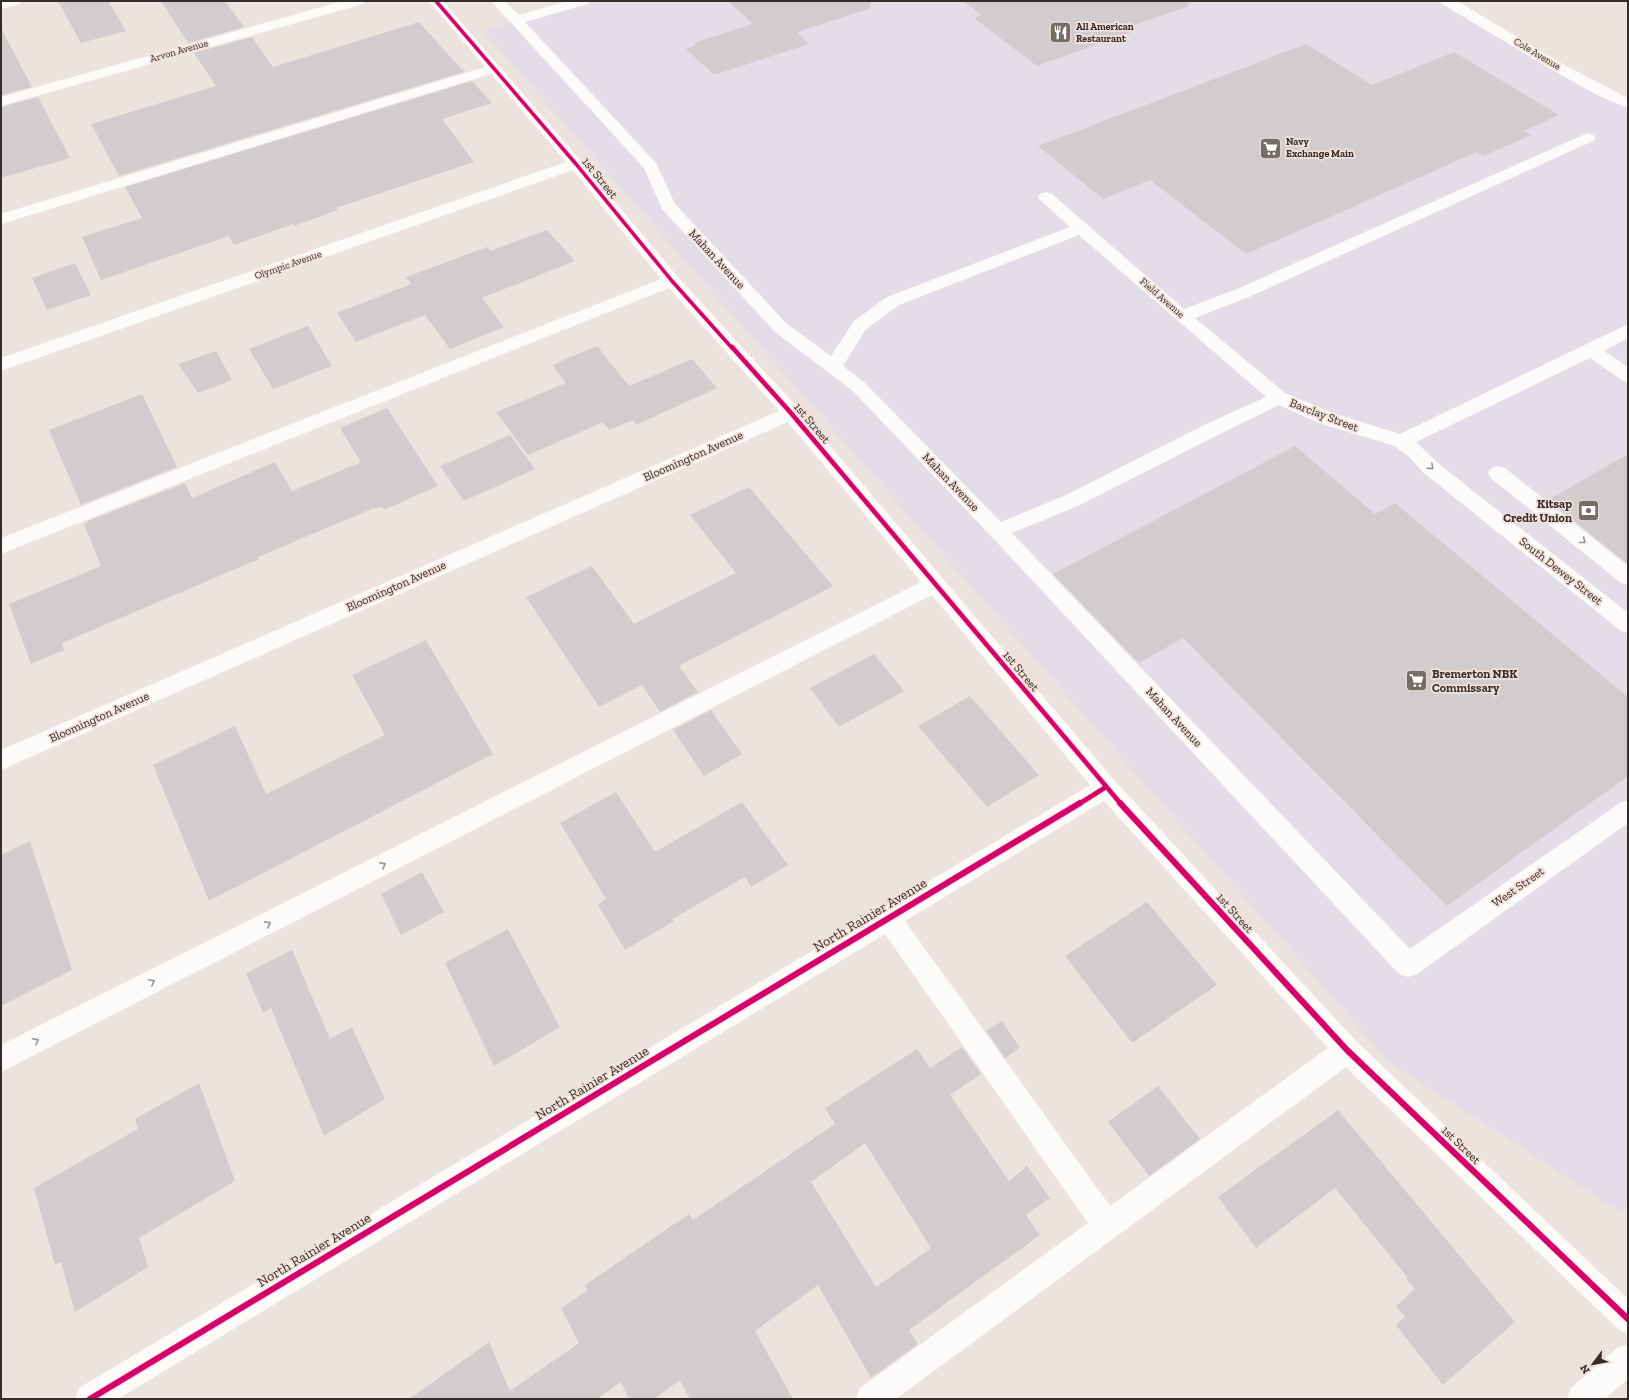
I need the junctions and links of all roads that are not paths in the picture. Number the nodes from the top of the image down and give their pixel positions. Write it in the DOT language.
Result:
graph roads {
  1 [pos="15,1"];
  2 [pos="358,1"];
  3 [pos="436,1"];
  4 [pos="498,1"];
  5 [pos="582,1"];
  6 [pos="1447,1"];
  7 [pos="1,5"];
  8 [pos="516,20"];
  9 [pos="492,69"];
  10 [pos="1,102"];
  11 [pos="1628,104"];
  12 [pos="1588,138"];
  13 [pos="576,164"];
  14 [pos="1046,197"];
  15 [pos="1,219"];
  16 [pos="1082,228"];
  17 [pos="672,281"];
  18 [pos="1182,316"];
  19 [pos="1628,330"];
  20 [pos="1591,350"];
  21 [pos="1,365"];
  22 [pos="833,367"];
  23 [pos="1628,376"];
  24 [pos="1279,398"];
  25 [pos="791,413"];
  26 [pos="1402,442"];
  27 [pos="1498,473"];
  28 [pos="998,531"];
  29 [pos="1,546"];
  30 [pos="1628,577"];
  31 [pos="935,584"];
  32 [pos="1628,625"];
  33 [pos="1,760"];
  34 [pos="1106,787"];
  35 [pos="1628,810"];
  36 [pos="888,918"];
  37 [pos="1408,965"];
  38 [pos="1347,1050"];
  39 [pos="1,1059"];
  40 [pos="1107,1226"];
  41 [pos="1628,1319"];
  42 [pos="1628,1359"];
  43 [pos="90,1399"];
  44 [pos="871,1399"];
  45 [pos="1582,1399"];
  1 -- 7 [label="street"];
  2 -- 10 [label="street, Arvon Avenue"];
  3 -- 9 [label="street, 1st Street"];
  4 -- 8 [label="street, Mahan Avenue"];
  5 -- 8 [label="street"];
  6 -- 11 [label="street, Cole Avenue"];
  8 -- 22 [label="street, Mahan Avenue"];
  9 -- 13 [label="street, 1st Street"];
  9 -- 15 [label="street"];
  12 -- 18 [label="street"];
  13 -- 17 [label="street, 1st Street"];
  13 -- 21 [label="street, Olympic Avenue"];
  14 -- 16 [label="street, Field Avenue"];
  16 -- 18 [label="street, Field Avenue"];
  16 -- 22 [label="street"];
  17 -- 25 [label="street, 1st Street"];
  17 -- 29 [label="street"];
  18 -- 24 [label="street, Field Avenue"];
  19 -- 20 [label="street"];
  20 -- 23 [label="street"];
  20 -- 26 [label="street"];
  22 -- 28 [label="street, Mahan Avenue"];
  24 -- 26 [label="street, Barclay Street"];
  24 -- 28 [label="street, Barclay Street"];
  25 -- 31 [label="street, 1st Street"];
  25 -- 33 [label="street, Bloomington Avenue"];
  26 -- 32 [label="street, South Dewey Street, one-way"];
  27 -- 30 [label="street, one-way"];
  28 -- 37 [label="street, Mahan Avenue"];
  31 -- 34 [label="street, 1st Street"];
  39 -- 31 [label="street, one-way"];
  34 -- 36 [label="street, North Rainier Avenue"];
  34 -- 38 [label="street, 1st Street"];
  35 -- 37 [label="street, West Street"];
  36 -- 40 [label="street"];
  36 -- 43 [label="street, North Rainier Avenue"];
  38 -- 40 [label="street"];
  38 -- 41 [label="street, 1st Street"];
  40 -- 44 [label="street"];
  42 -- 45 [label="street"];
}
